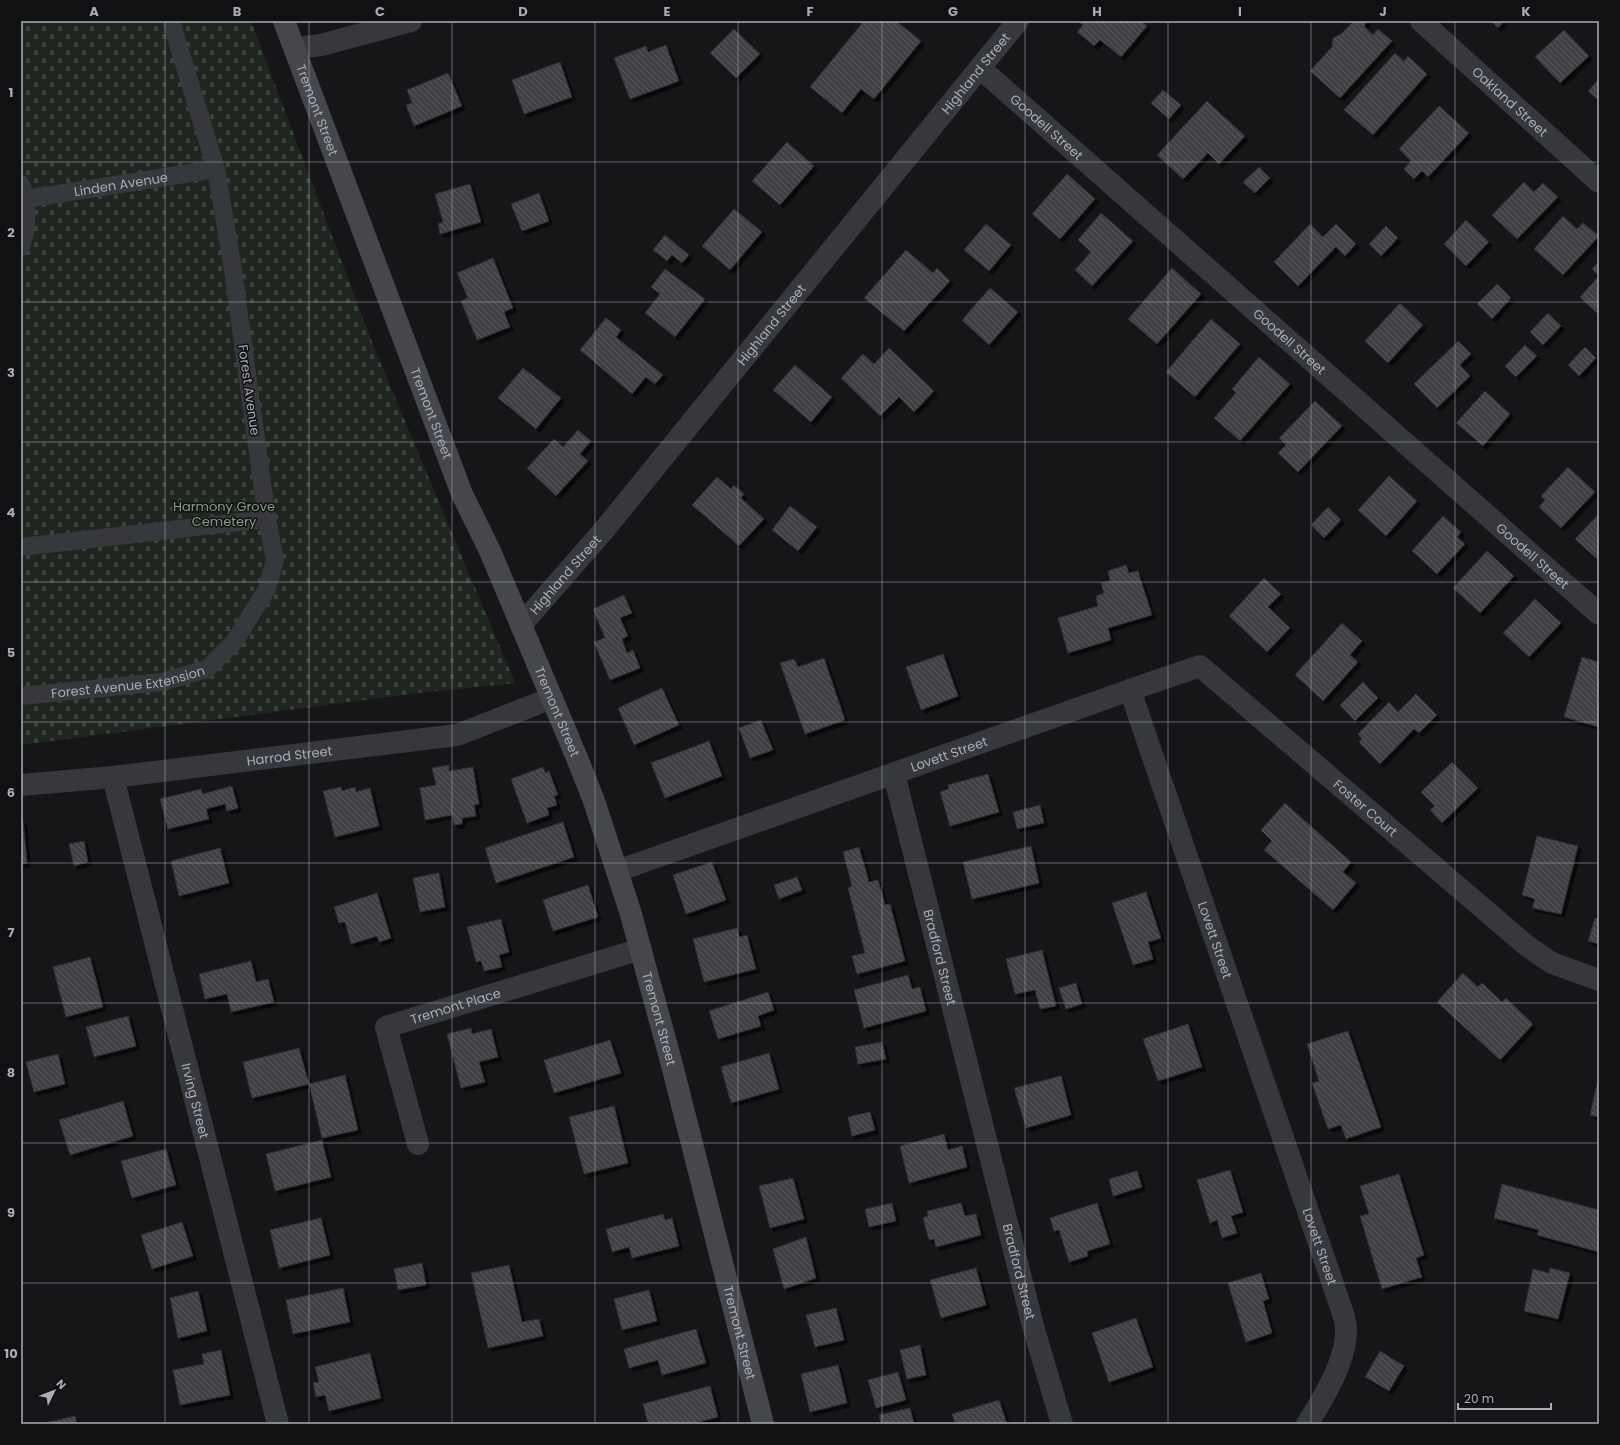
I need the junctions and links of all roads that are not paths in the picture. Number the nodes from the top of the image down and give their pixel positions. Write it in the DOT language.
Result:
graph roads {
  1 [pos="170,21"];
  2 [pos="284,21"];
  3 [pos="411,21"];
  4 [pos="1018,21"];
  5 [pos="1421,21"];
  6 [pos="294,48"];
  7 [pos="980,68"];
  8 [pos="216,169"];
  9 [pos="1599,182"];
  10 [pos="23,191"];
  11 [pos="21,247"];
  12 [pos="267,519"];
  13 [pos="21,547"];
  14 [pos="1599,614"];
  15 [pos="521,625"];
  16 [pos="1130,690"];
  17 [pos="21,696"];
  18 [pos="552,698"];
  19 [pos="894,774"];
  20 [pos="113,777"];
  21 [pos="21,785"];
  22 [pos="617,871"];
  23 [pos="641,949"];
  24 [pos="1599,980"];
  25 [pos="418,1144"];
  26 [pos="278,1424"];
  27 [pos="763,1424"];
  28 [pos="1062,1424"];
  29 [pos="1307,1424"];
  1 -- 8 [label="lane, Forest Avenue"];
  2 -- 6 [label="street, Tremont Street"];
  3 -- 6 [label="street"];
  4 -- 7 [label="street, Highland Street"];
  5 -- 9 [label="street, Oakland Street"];
  6 -- 15 [label="street, Tremont Street"];
  7 -- 14 [label="street, Goodell Street"];
  7 -- 15 [label="street, Highland Street"];
  8 -- 10 [label="lane, Linden Avenue"];
  8 -- 12 [label="lane, Forest Avenue"];
  10 -- 11 [label="lane"];
  12 -- 13 [label="lane"];
  12 -- 17 [label="lane, Forest Avenue Extension"];
  15 -- 18 [label="street, Tremont Street"];
  16 -- 19 [label="street, Lovett Street"];
  16 -- 24 [label="street, Foster Court"];
  16 -- 29 [label="street, Lovett Street"];
  18 -- 20 [label="street, Harrod Street"];
  18 -- 22 [label="street, Tremont Street"];
  19 -- 22 [label="street"];
  19 -- 28 [label="street, Bradford Street"];
  20 -- 21 [label="street, Harrod Street"];
  20 -- 26 [label="street, Irving Street"];
  22 -- 23 [label="street, Tremont Street"];
  23 -- 25 [label="street, Tremont Place"];
  23 -- 27 [label="street, Tremont Street"];
}
